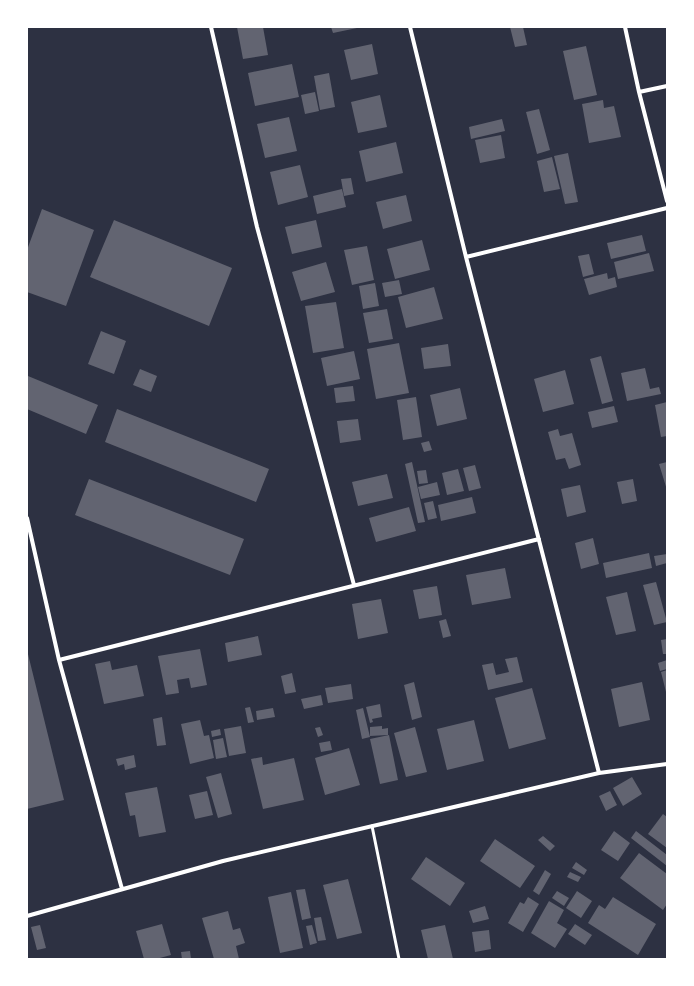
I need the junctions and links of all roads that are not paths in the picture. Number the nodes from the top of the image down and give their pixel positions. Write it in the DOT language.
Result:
graph roads {
  1 [pos="212,27"];
  2 [pos="410,27"];
  3 [pos="625,27"];
  4 [pos="667,86"];
  5 [pos="639,92"];
  6 [pos="667,201"];
  7 [pos="667,208"];
  8 [pos="466,257"];
  9 [pos="27,518"];
  10 [pos="539,539"];
  11 [pos="354,586"];
  12 [pos="59,660"];
  13 [pos="667,764"];
  14 [pos="599,773"];
  15 [pos="372,826"];
  16 [pos="122,889"];
  17 [pos="27,916"];
  18 [pos="399,959"];
  1 -- 11 [label="street"];
  2 -- 8 [label="street"];
  3 -- 5 [label="street"];
  4 -- 5 [label="street"];
  5 -- 6 [label="street"];
  7 -- 8 [label="street"];
  8 -- 10 [label="street"];
  9 -- 12 [label="street"];
  10 -- 11 [label="street"];
  10 -- 14 [label="street"];
  11 -- 12 [label="street"];
  12 -- 16 [label="street"];
  13 -- 14 [label="street"];
  14 -- 15 [label="street"];
  15 -- 16 [label="street"];
  15 -- 18 [label="lane"];
  16 -- 17 [label="street"];
}
